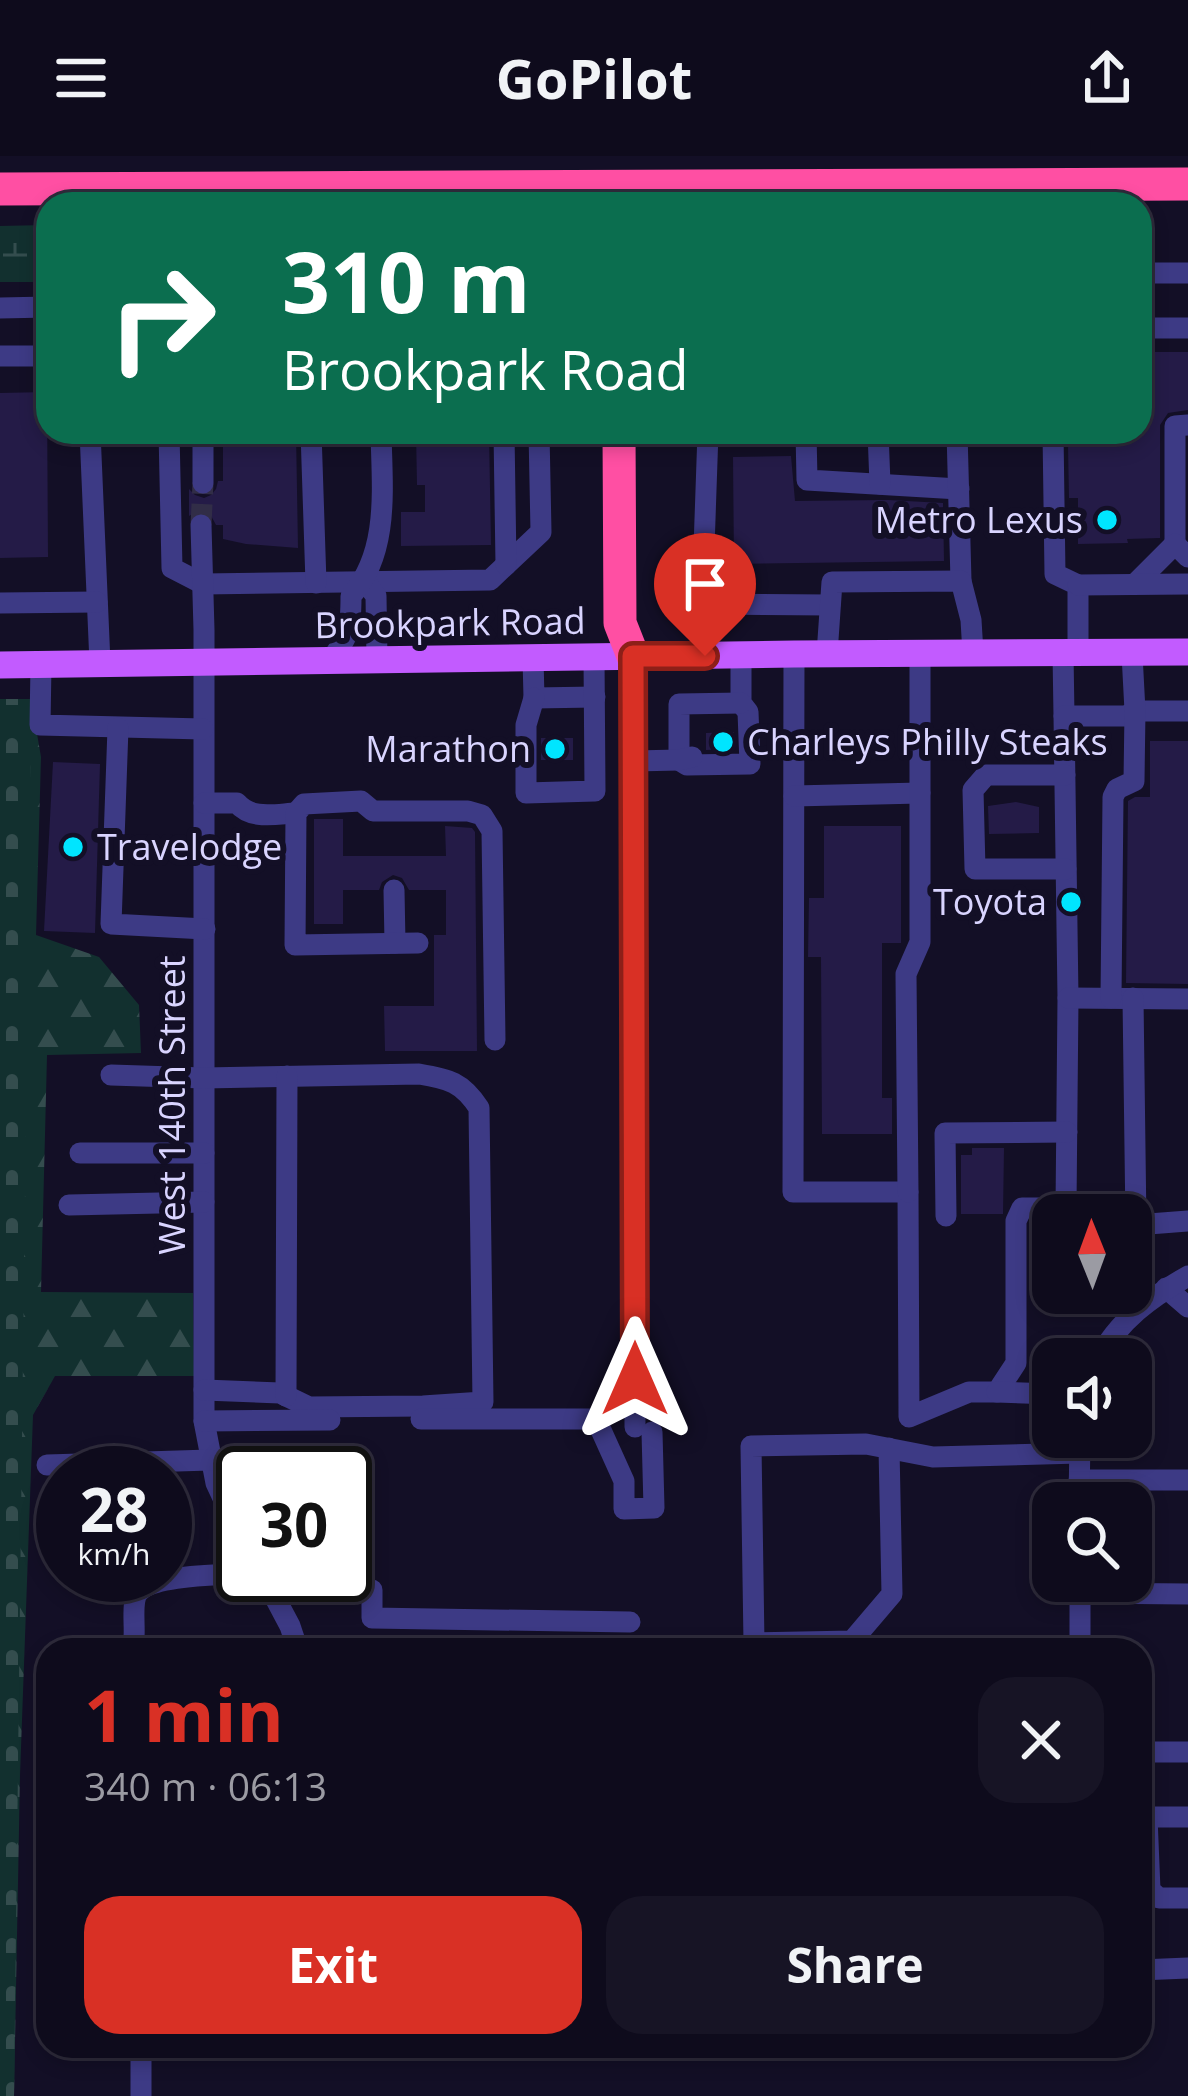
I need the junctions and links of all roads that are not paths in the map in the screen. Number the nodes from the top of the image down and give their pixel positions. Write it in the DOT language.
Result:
graph roads {
  1 [pos="1188,184"];
  2 [pos="0,189"];
  3 [pos="113,192"];
  4 [pos="1136,192"];
  5 [pos="1188,273"];
  6 [pos="1152,274"];
  7 [pos="36,307"];
  8 [pos="0,308"];
  9 [pos="1152,328"];
  10 [pos="1188,328"];
  11 [pos="0,356"];
  12 [pos="36,356"];
  13 [pos="1188,425"];
  14 [pos="90,444"];
  15 [pos="170,444"];
  16 [pos="203,444"];
  17 [pos="311,444"];
  18 [pos="381,444"];
  19 [pos="504,444"];
  20 [pos="539,444"];
  21 [pos="620,444"];
  22 [pos="642,444"];
  23 [pos="708,444"];
  24 [pos="806,444"];
  25 [pos="878,444"];
  26 [pos="957,444"];
  27 [pos="1053,444"];
  28 [pos="203,483"];
  29 [pos="880,484"];
  30 [pos="959,489"];
  31 [pos="200,525"];
  32 [pos="1181,551"];
  33 [pos="506,565"];
  34 [pos="961,580"];
  35 [pos="365,581"];
  36 [pos="316,583"];
  37 [pos="203,584"];
  38 [pos="1135,584"];
  39 [pos="1188,584"];
  40 [pos="1078,585"];
  41 [pos="97,602"];
  42 [pos="0,603"];
  43 [pos="830,605"];
  44 [pos="1188,652"];
  45 [pos="974,653"];
  46 [pos="1132,653"];
  47 [pos="794,654"];
  48 [pos="827,654"];
  49 [pos="920,654"];
  50 [pos="1070,654"];
  51 [pos="633,656"];
  52 [pos="741,656"];
  53 [pos="594,657"];
  54 [pos="533,658"];
  55 [pos="377,660"];
  56 [pos="330,661"];
  57 [pos="202,662"];
  58 [pos="100,663"];
  59 [pos="0,665"];
  60 [pos="41,665"];
  61 [pos="595,697"];
  62 [pos="534,698"];
  63 [pos="741,703"];
  64 [pos="1135,711"];
  65 [pos="1188,711"];
  66 [pos="1064,716"];
  67 [pos="595,720"];
  68 [pos="633,720"];
  69 [pos="118,728"];
  70 [pos="203,730"];
  71 [pos="634,760"];
  72 [pos="680,760"];
  73 [pos="1065,776"];
  74 [pos="920,794"];
  75 [pos="794,796"];
  76 [pos="204,802"];
  77 [pos="296,813"];
  78 [pos="1066,869"];
  79 [pos="394,890"];
  80 [pos="205,929"];
  81 [pos="1068,998"];
  82 [pos="1122,998"];
  83 [pos="1188,999"];
  84 [pos="495,1040"];
  85 [pos="111,1075"];
  86 [pos="287,1076"];
  87 [pos="204,1078"];
  88 [pos="1067,1132"];
  89 [pos="80,1153"];
  90 [pos="204,1154"];
  91 [pos="908,1192"];
  92 [pos="205,1202"];
  93 [pos="69,1205"];
  94 [pos="946,1216"];
  95 [pos="1188,1221"];
  96 [pos="1188,1276"];
  97 [pos="1166,1288"];
  98 [pos="1188,1307"];
  99 [pos="1113,1338"];
  100 [pos="204,1390"];
  101 [pos="997,1392"];
  102 [pos="1032,1393"];
  103 [pos="286,1396"];
  104 [pos="204,1421"];
  105 [pos="889,1448"];
  106 [pos="1032,1449"];
  107 [pos="210,1460"];
  108 [pos="192,1461"];
  109 [pos="216,1479"];
  110 [pos="1188,1480"];
  111 [pos="1152,1484"];
  112 [pos="216,1575"];
  113 [pos="1152,1592"];
  114 [pos="1188,1594"];
  115 [pos="277,1602"];
  116 [pos="372,1602"];
  117 [pos="1080,1602"];
  118 [pos="630,1622"];
  119 [pos="134,1637"];
  120 [pos="293,1638"];
  121 [pos="754,1638"];
  122 [pos="855,1638"];
  123 [pos="1080,1638"];
  124 [pos="1152,1752"];
  125 [pos="1188,1752"];
  126 [pos="1152,1817"];
  127 [pos="1188,1817"];
  128 [pos="1152,1892"];
  129 [pos="1188,1898"];
  130 [pos="1188,1968"];
  131 [pos="1152,1970"];
  132 [pos="141,2058"];
  133 [pos="141,2096"];
  1 -- 4 [label="highway"];
  2 -- 3 [label="highway"];
  5 -- 6 [label="street"];
  7 -- 8 [label="street"];
  9 -- 10 [label="street"];
  11 -- 12 [label="street"];
  13 -- 32 [label="street"];
  14 -- 41 [label="street"];
  15 -- 37 [label="street"];
  16 -- 28 [label="street"];
  17 -- 36 [label="street"];
  18 -- 35 [label="street"];
  19 -- 33 [label="street"];
  20 -- 33 [label="street"];
  21 -- 51 [label="highway"];
  22 -- 51 [label="highway"];
  23 -- 43 [label="street"];
  24 -- 29 [label="street"];
  25 -- 29 [label="street"];
  26 -- 30 [label="street"];
  27 -- 40 [label="street"];
  29 -- 30 [label="street"];
  30 -- 34 [label="street"];
  31 -- 37 [label="street, West 140th Street"];
  32 -- 38 [label="street"];
  33 -- 35 [label="street"];
  34 -- 43 [label="street"];
  34 -- 45 [label="street"];
  35 -- 36 [label="street"];
  35 -- 55 [label="street"];
  35 -- 56 [label="street"];
  36 -- 37 [label="street"];
  37 -- 57 [label="street, West 140th Street"];
  38 -- 39 [label="street"];
  38 -- 40 [label="street"];
  40 -- 50 [label="street"];
  41 -- 42 [label="street"];
  41 -- 58 [label="street"];
  43 -- 48 [label="street"];
  44 -- 46 [label="main road, Brookpark Road"];
  45 -- 49 [label="main road, Brookpark Road"];
  45 -- 50 [label="main road, Brookpark Road"];
  46 -- 50 [label="main road, Brookpark Road"];
  46 -- 64 [label="street"];
  47 -- 48 [label="main road, Brookpark Road"];
  47 -- 52 [label="main road, Brookpark Road"];
  47 -- 75 [label="street"];
  48 -- 49 [label="main road, Brookpark Road"];
  49 -- 74 [label="street"];
  50 -- 66 [label="street"];
  51 -- 52 [label="main road, Brookpark Road"];
  51 -- 53 [label="main road, Brookpark Road"];
  51 -- 68 [label="street"];
  52 -- 63 [label="street"];
  53 -- 54 [label="main road, Brookpark Road"];
  53 -- 61 [label="street"];
  54 -- 55 [label="main road, Brookpark Road"];
  54 -- 62 [label="street"];
  55 -- 56 [label="main road, Brookpark Road"];
  56 -- 57 [label="main road, Brookpark Road"];
  57 -- 58 [label="main road, Brookpark Road"];
  57 -- 70 [label="street, West 140th Street"];
  58 -- 60 [label="main road, Brookpark Road"];
  59 -- 60 [label="main road, Brookpark Road"];
  60 -- 69 [label="street"];
  61 -- 62 [label="street"];
  61 -- 67 [label="street"];
  62 -- 67 [label="street"];
  63 -- 72 [label="street"];
  63 -- 72 [label="street"];
  64 -- 65 [label="street"];
  64 -- 66 [label="street"];
  64 -- 82 [label="street"];
  66 -- 73 [label="street"];
  67 -- 68 [label="street"];
  68 -- 71 [label="street"];
  69 -- 70 [label="street"];
  69 -- 80 [label="street"];
  70 -- 76 [label="street, West 140th Street"];
  71 -- 72 [label="street"];
  71 -- 104 [label="street"];
  73 -- 78 [label="street"];
  73 -- 78 [label="street"];
  74 -- 75 [label="street"];
  74 -- 91 [label="street"];
  75 -- 91 [label="street"];
  76 -- 77 [label="street"];
  76 -- 80 [label="street, West 140th Street"];
  77 -- 79 [label="street"];
  77 -- 84 [label="street"];
  78 -- 81 [label="street"];
  80 -- 87 [label="street, West 140th Street"];
  81 -- 82 [label="street"];
  81 -- 88 [label="street"];
  82 -- 83 [label="street"];
  82 -- 95 [label="street"];
  85 -- 87 [label="street"];
  86 -- 87 [label="street"];
  86 -- 103 [label="street"];
  86 -- 103 [label="street"];
  87 -- 90 [label="street, West 140th Street"];
  88 -- 94 [label="street"];
  88 -- 101 [label="street"];
  89 -- 90 [label="street"];
  90 -- 92 [label="street, West 140th Street"];
  91 -- 101 [label="street"];
  92 -- 93 [label="street"];
  92 -- 100 [label="street, West 140th Street"];
  96 -- 97 [label="street"];
  97 -- 98 [label="street"];
  97 -- 99 [label="street"];
  100 -- 103 [label="street"];
  100 -- 104 [label="street, West 140th Street"];
  101 -- 102 [label="street"];
  104 -- 107 [label="street, West 140th Street"];
  105 -- 106 [label="street"];
  105 -- 121 [label="street"];
  105 -- 122 [label="street"];
  107 -- 108 [label="street"];
  107 -- 109 [label="street, West 140th Street"];
  110 -- 111 [label="street"];
  112 -- 119 [label="street"];
  113 -- 114 [label="street"];
  115 -- 120 [label="street"];
  116 -- 118 [label="street"];
  117 -- 123 [label="street"];
  124 -- 125 [label="street"];
  126 -- 127 [label="street"];
  128 -- 129 [label="street"];
  130 -- 131 [label="street"];
  132 -- 133 [label="street"];
}
